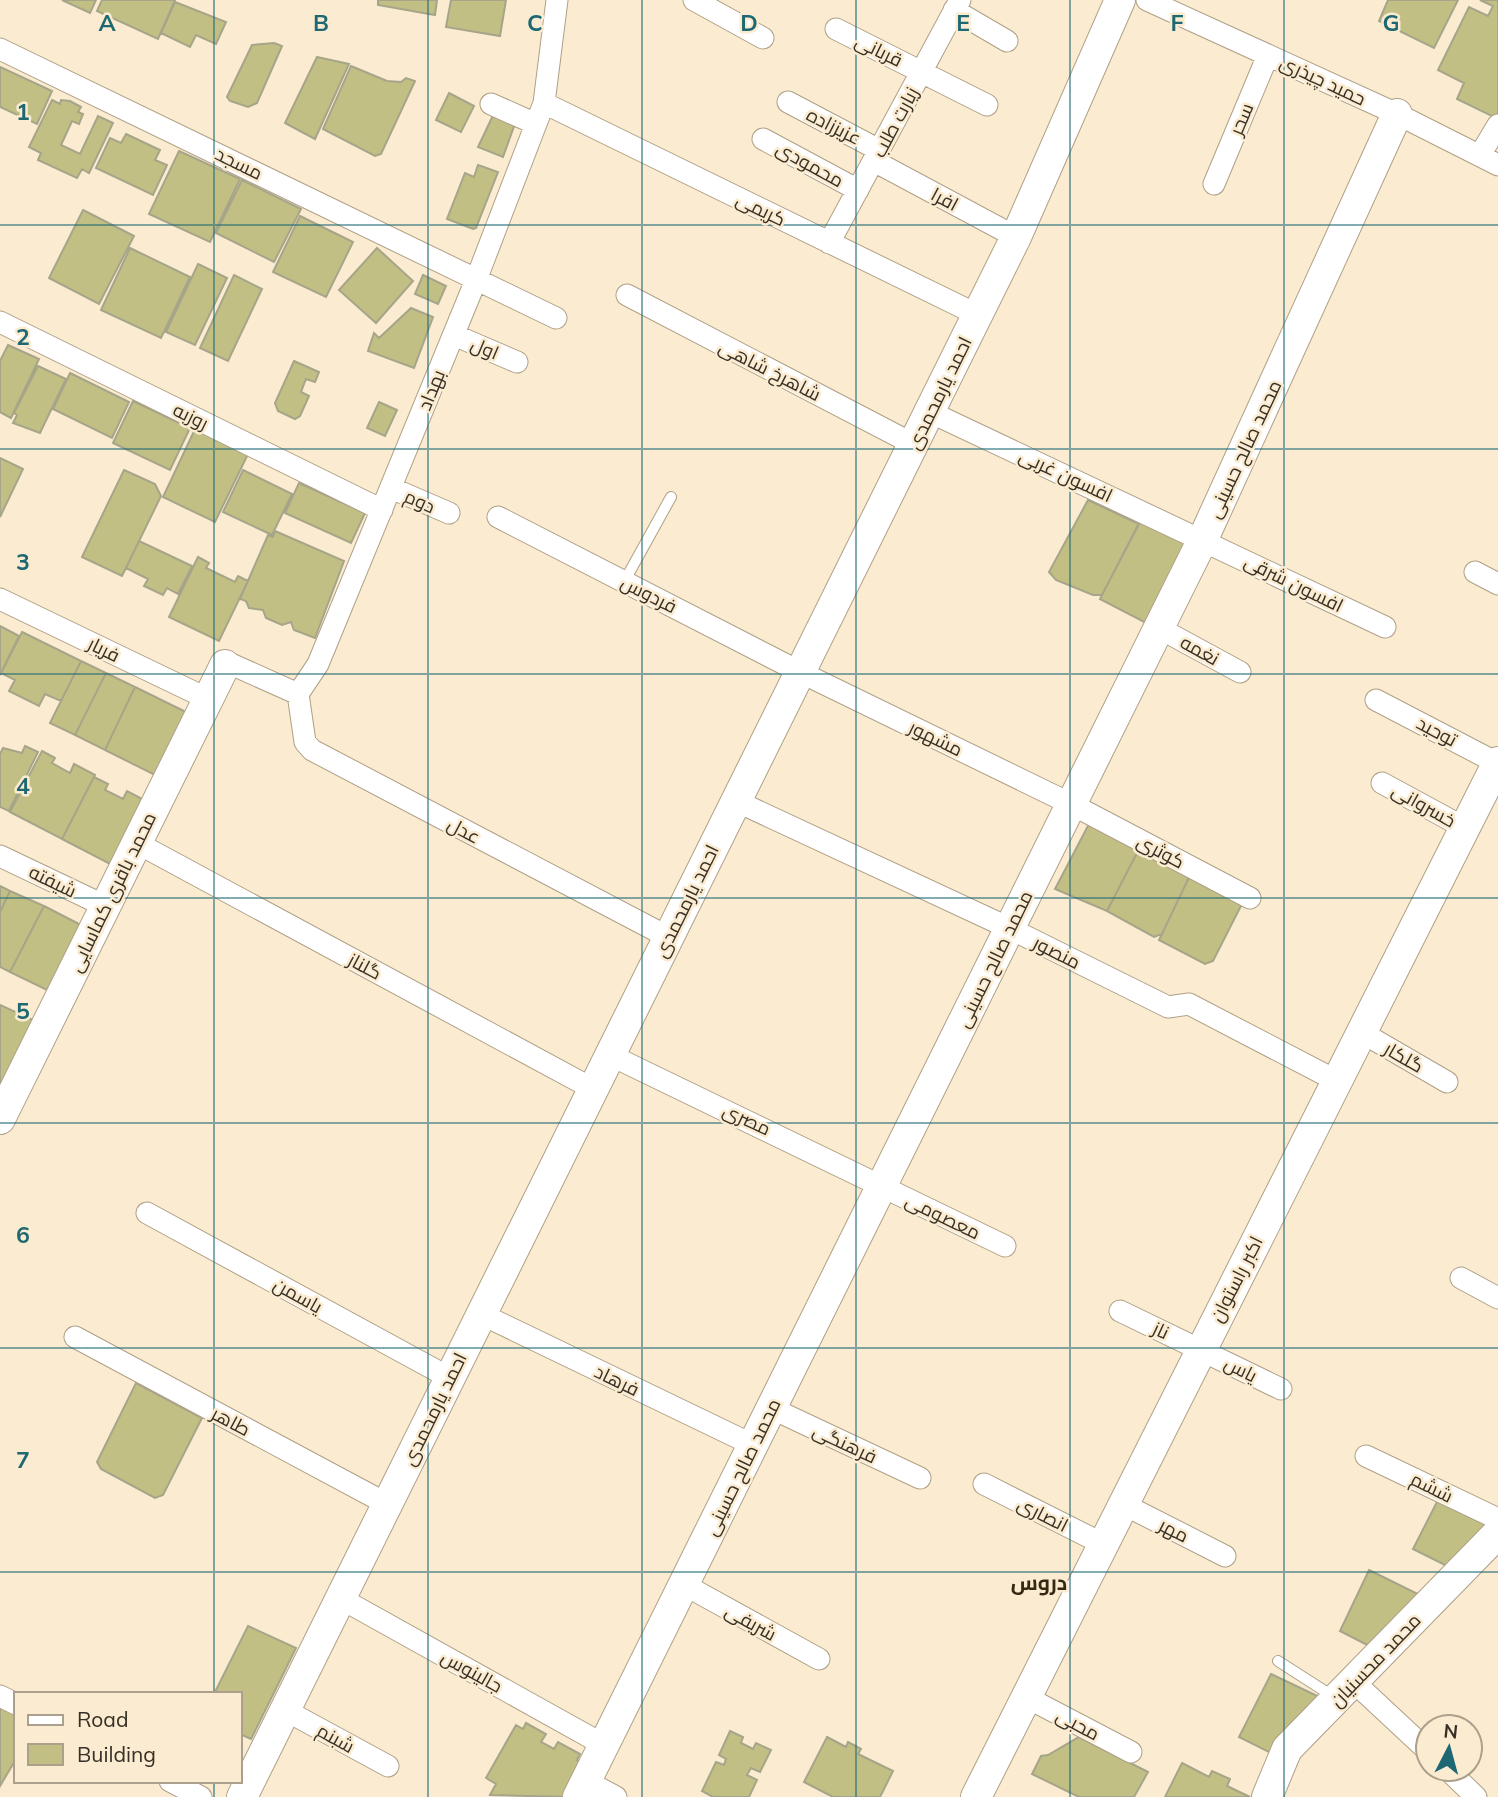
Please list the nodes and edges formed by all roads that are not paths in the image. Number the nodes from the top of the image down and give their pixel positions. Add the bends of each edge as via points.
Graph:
1 (557, 0) edge
2 (694, 0) edge
3 (1120, 0) edge
4 (1147, 0) edge
5 (958, 3) edge
6 (721, 7) edge
7 (836, 29) dead end
8 (763, 38) dead end
9 (1007, 41) dead end
10 (0, 48) edge
11 (1268, 55) junction
12 (922, 71) junction
13 (788, 102) dead end
14 (544, 103) junction
15 (491, 104) dead end
16 (987, 105) dead end
17 (1397, 114) junction
18 (536, 124) junction
19 (1498, 125) edge
20 (763, 139) dead end
21 (877, 155) junction
22 (1489, 160) edge
23 (1214, 184) dead end
24 (858, 190) junction
25 (1016, 237) junction
26 (830, 243) junction
27 (476, 280) junction
28 (627, 295) dead end
29 (978, 314) junction
30 (556, 318) dead end
31 (0, 322) edge
32 (454, 335) junction
33 (517, 362) dead end
34 (930, 412) junction
35 (913, 444) junction
36 (391, 488) junction
37 (671, 497) dead end
38 (382, 510) junction
39 (449, 513) dead end
40 (498, 517) dead end
41 (1203, 539) junction
42 (1475, 572) dead end
43 (624, 582) junction
44 (1498, 584) edge
45 (0, 599) edge
46 (1159, 628) junction
47 (1385, 628) dead end
48 (225, 665) joint
49 (800, 672) junction
50 (1240, 672) dead end
51 (298, 694) junction
52 (208, 699) junction
53 (1376, 700) dead end
54 (1498, 763) edge
55 (1382, 783) dead end
56 (736, 801) junction
57 (1071, 804) junction
58 (1465, 828) junction
59 (137, 842) junction
60 (0, 856) edge
61 (1250, 898) dead end
62 (105, 906) junction
63 (1009, 928) junction
64 (668, 937) junction
65 (1361, 1032) junction
66 (610, 1055) junction
67 (1336, 1081) junction
68 (1447, 1082) dead end
69 (593, 1088) junction
70 (0, 1119) edge
71 (881, 1186) junction
72 (147, 1213) dead end
73 (1005, 1246) dead end
74 (1461, 1278) dead end
75 (1498, 1298) edge
76 (1120, 1311) dead end
77 (481, 1314) junction
78 (75, 1337) dead end
79 (1201, 1348) junction
80 (450, 1378) junction
81 (1281, 1389) dead end
82 (771, 1408) junction
83 (753, 1445) junction
84 (1366, 1455) dead end
85 (920, 1478) dead end
86 (984, 1484) dead end
87 (387, 1504) junction
88 (1122, 1504) junction
89 (1498, 1520) edge
90 (1498, 1533) edge
91 (1103, 1544) junction
92 (1225, 1556) dead end
93 (684, 1584) junction
94 (340, 1598) junction
95 (819, 1659) dead end
96 (1278, 1661) dead end
97 (1345, 1690) junction
98 (1026, 1697) junction
99 (285, 1710) junction
100 (1414, 1741) edge
101 (604, 1745) junction
102 (1131, 1752) dead end
103 (388, 1766) dead end
104 (174, 1783) edge
105 (1462, 1783) edge
106 (582, 1789) edge
107 (201, 1797) edge
108 (242, 1797) edge
109 (616, 1797) edge
110 (976, 1797) edge
111 (1267, 1797) edge
112 (1476, 1797) edge

1 - 14 street, بهداد
2 - 6 street
3 - 25 street, احمد یارمحمدی
4 - 11 street, حمید چیذری
5 - 9 street
5 - 12 street, زیارت طلب
6 - 8 street
7 - 12 street, قربانی
10 - 27 street, مسجد
11 - 17 street, حمید چیذری
11 - 23 street, سحر
12 - 16 street, قربانی
12 - 21 street, زیارت طلب
13 - 21 street, عزیززاده
14 - 18 street, بهداد
14 - 26 street, کریمی
15 - 18 street
17 - 22 street, حمید چیذری
17 - 41 street, محمد صالح حسینی
18 - 27 street, بهداد
19 - 22 street
20 - 24 street, محمودی
21 - 24 street, زیارت طلب
21 - 25 street, افرا
24 - 26 street, زیارت طلب
25 - 29 street, احمد یارمحمدی
26 - 29 street, کریمی
27 - 30 street, مسجد
27 - 32 street, بهداد
28 - 35 street, شاهرخ شاهی
29 - 34 street, احمد یارمحمدی
31 - 38 street, روزبه
32 - 33 street, اول
32 - 36 street, بهداد
34 - 35 street, احمد یارمحمدی
34 - 41 street, افسون غربی
35 - 49 street, احمد یارمحمدی
36 - 38 street, بهداد
36 - 39 street, دوم
37 - 43 lane
38 - 51 street, بهداد via 318,664
40 - 43 street, فردوس
41 - 46 street, محمد صالح حسینی
41 - 47 street, افسون شرقی
42 - 44 street
43 - 49 street, فردوس
45 - 52 street, فریار
46 - 50 street, نغمه
46 - 57 street, محمد صالح حسینی
48 - 51 street
48 - 52 street, محمد باقری کماسایی
49 - 56 street, احمد یارمحمدی
49 - 57 street, مشهور
51 - 64 street, عدل via 304,743 312,750
52 - 59 street, محمد باقری کماسایی
53 - 54 street, توحید
54 - 58 street, اکبر راستوان
55 - 58 street, خسروانی
56 - 63 street, منصور
56 - 64 street, احمد یارمحمدی
57 - 61 street, کوثری
57 - 63 street, محمد صالح حسینی
58 - 65 street, اکبر راستوان
59 - 62 street, محمد باقری کماسایی
59 - 69 street, گلناز
60 - 62 street, شیفته
62 - 70 street, محمد باقری کماسایی
63 - 67 street, منصور via 1168,1007 1189,1004
63 - 71 street, محمد صالح حسینی
64 - 66 street, احمد یارمحمدی
65 - 67 street, اکبر راستوان
65 - 68 street, گلکار
66 - 69 street, احمد یارمحمدی
66 - 71 street, مصری
67 - 79 street, اکبر راستوان
69 - 77 street, احمد یارمحمدی
71 - 73 street, معصومی
71 - 82 street, محمد صالح حسینی
72 - 80 street, یاسمن
74 - 75 street
76 - 79 street, ناز
77 - 80 street, احمد یارمحمدی
77 - 83 street, فرهاد
78 - 87 street, طاهر
79 - 81 street, یاس
79 - 88 street, اکبر راستوان
80 - 87 street, احمد یارمحمدی
82 - 83 street, محمد صالح حسینی
82 - 85 street, فرهنگی
83 - 93 street, محمد صالح حسینی
84 - 89 street, ششم
86 - 91 street, انصاری
87 - 94 street, احمد یارمحمدی
88 - 91 street, اکبر راستوان
88 - 92 street, مهر
90 - 97 street, محمد محسنیان
91 - 98 street, اکبر راستوان
93 - 95 street, شریفی
93 - 101 street, محمد صالح حسینی
94 - 99 street, احمد یارمحمدی
94 - 101 street, جالینوس
96 - 97 lane
97 - 100 street
97 - 111 street, محمد محسنیان via 1287,1749
98 - 102 street, محبی
98 - 110 street, اکبر راستوان
99 - 103 street, شبنم
99 - 108 street, احمد یارمحمدی
101 - 106 street, محمد صالح حسینی
104 - 107 street
105 - 112 street
106 - 109 street

